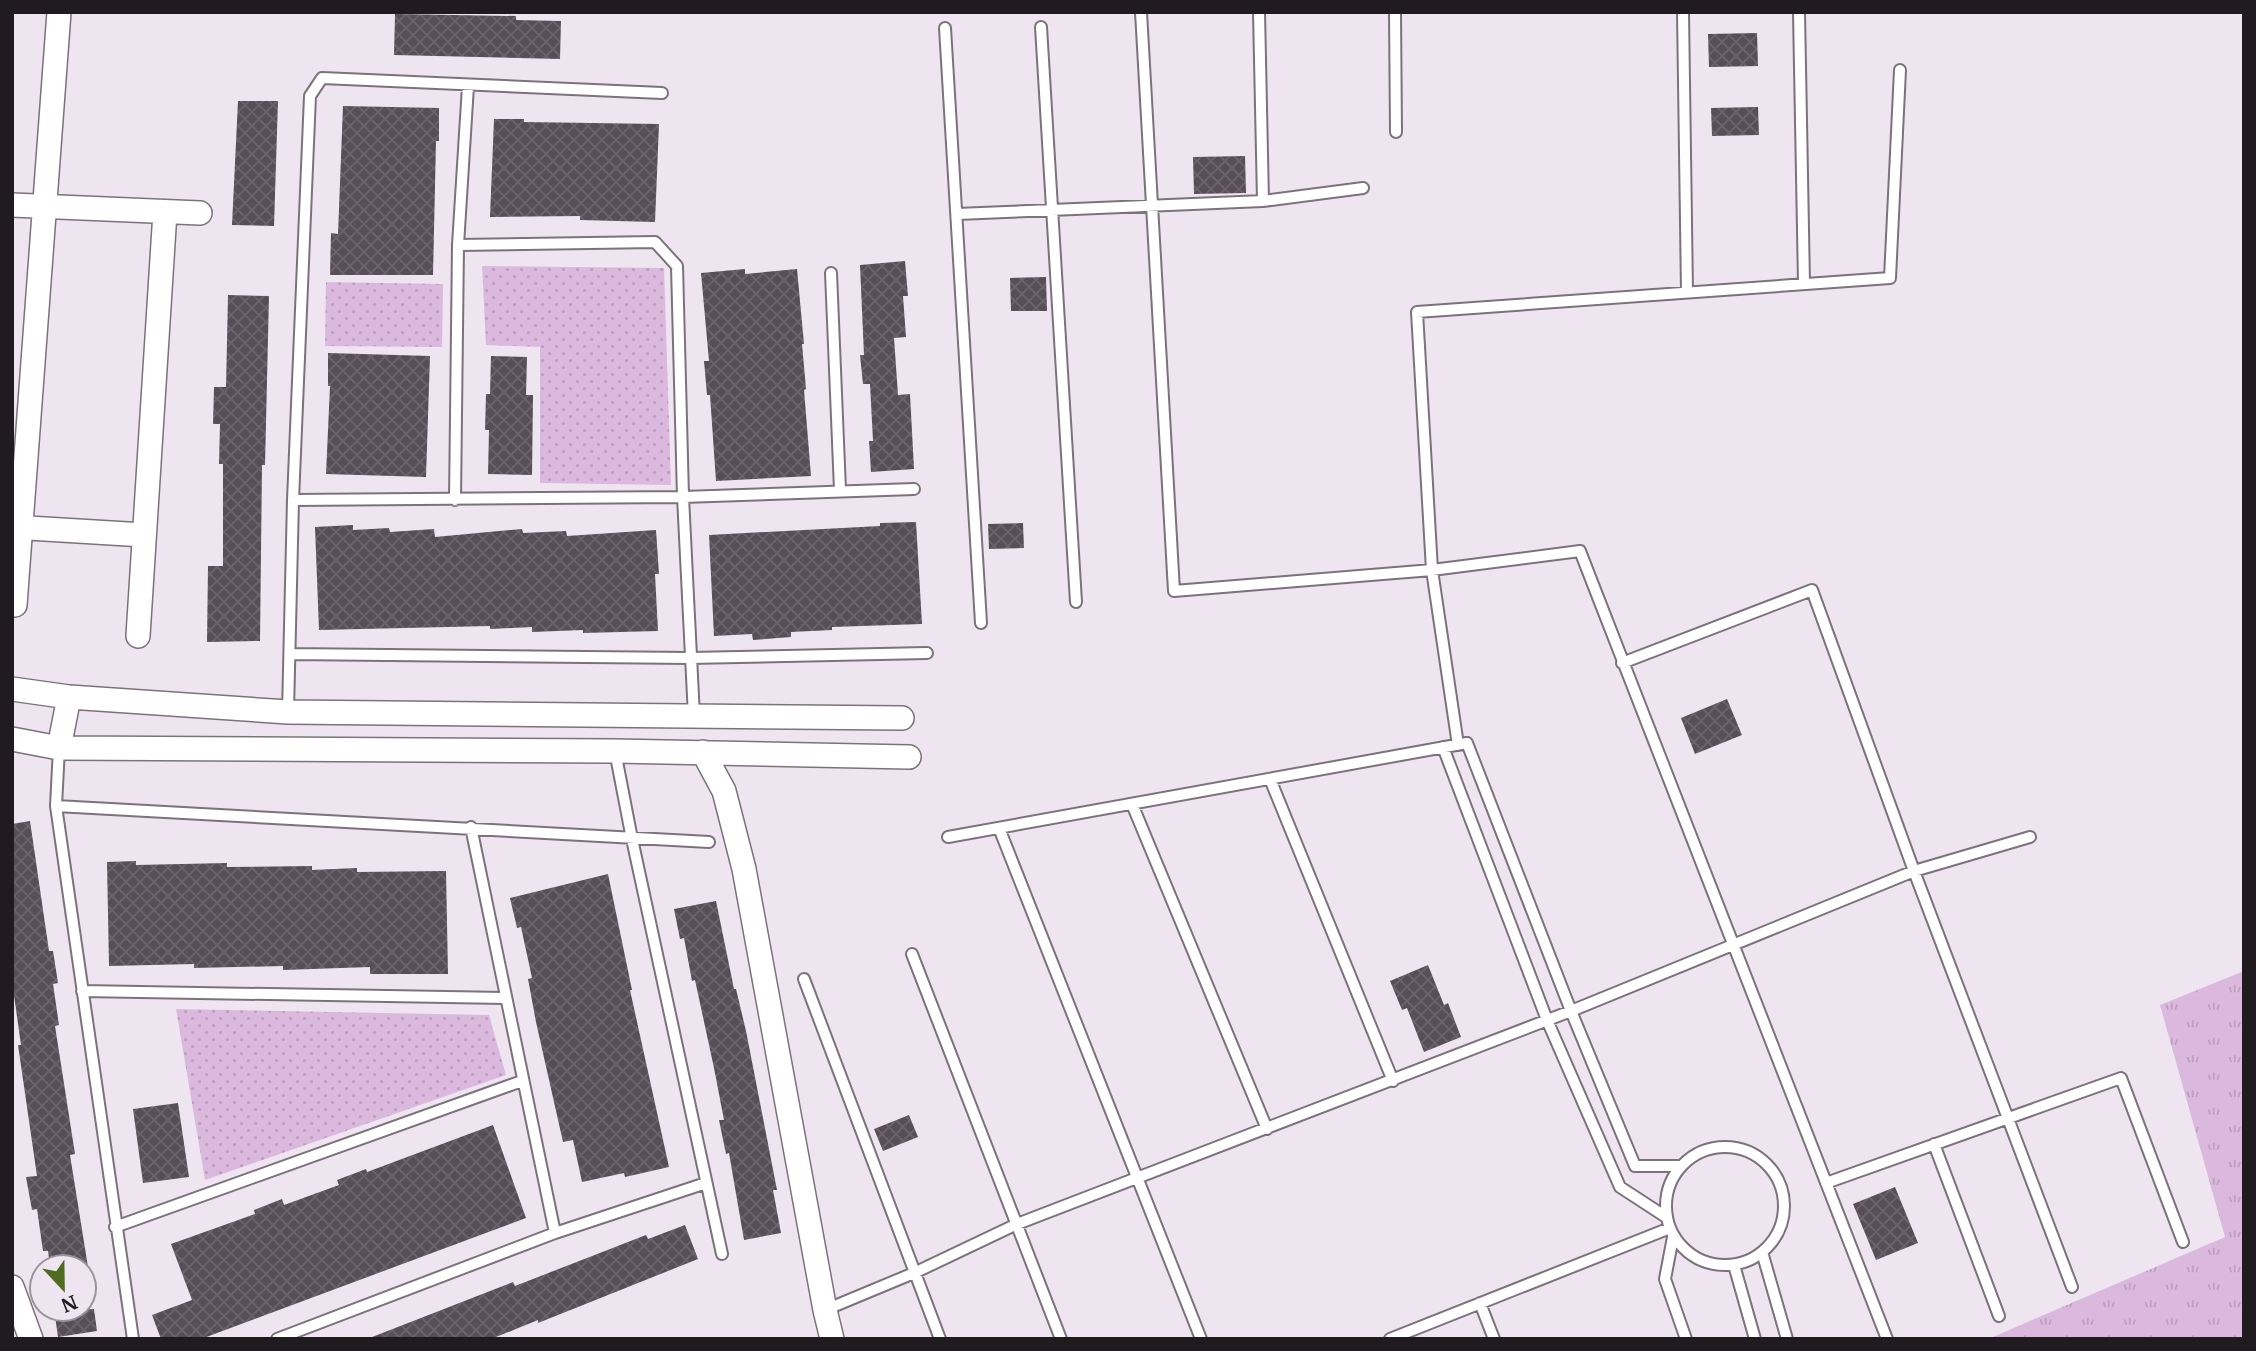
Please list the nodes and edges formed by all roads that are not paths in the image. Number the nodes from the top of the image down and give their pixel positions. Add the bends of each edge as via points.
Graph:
1 (59, 12) edge
2 (1141, 12) edge
3 (1259, 12) edge
4 (1395, 12) edge
5 (1683, 12) edge
6 (1799, 12) edge
7 (1041, 27) dead end
8 (945, 28) dead end
9 (1900, 70) dead end
10 (468, 86) junction
11 (662, 93) dead end
12 (1396, 132) dead end
13 (1363, 188) dead end
14 (1263, 201) junction
15 (12, 205) edge
16 (44, 206) junction
17 (1152, 206) junction
18 (1052, 210) junction
19 (165, 212) junction
20 (200, 213) dead end
21 (957, 214) junction
22 (458, 245) junction
23 (831, 273) dead end
24 (1804, 284) junction
25 (1687, 292) junction
26 (914, 489) dead end
27 (840, 490) junction
28 (683, 497) junction
29 (293, 500) junction
30 (454, 500) junction
31 (16, 528) edge
32 (144, 535) junction
33 (1432, 570) junction
34 (1076, 602) dead end
35 (15, 605) dead end
36 (981, 623) dead end
37 (138, 636) dead end
38 (927, 653) dead end
39 (290, 654) junction
40 (690, 658) junction
41 (1622, 663) junction
42 (12, 689) edge
43 (69, 697) junction
44 (288, 712) junction
45 (694, 716) junction
46 (902, 718) dead end
47 (12, 739) edge
48 (1458, 745) junction
49 (1443, 747) junction
50 (58, 748) junction
51 (615, 751) junction
52 (703, 752) junction
53 (909, 757) dead end
54 (1270, 779) junction
55 (1132, 804) junction
56 (56, 806) junction
57 (471, 827) junction
58 (999, 828) junction
59 (948, 837) dead end
60 (2030, 837) dead end
61 (632, 839) junction
62 (709, 842) dead end
63 (1914, 871) junction
64 (1732, 945) junction
65 (912, 954) dead end
66 (804, 979) dead end
67 (82, 991) junction
68 (505, 998) junction
69 (1571, 1010) junction
70 (1547, 1020) junction
71 (1393, 1080) junction
72 (522, 1081) junction
73 (2009, 1117) junction
74 (1267, 1129) junction
75 (1934, 1144) junction
76 (1681, 1166) junction
77 (1137, 1178) junction
78 (706, 1183) junction
79 (1826, 1183) junction
80 (1017, 1224) junction
81 (115, 1227) junction
82 (1670, 1227) junction
83 (555, 1233) junction
84 (2183, 1242) dead end
85 (1762, 1252) junction
86 (722, 1254) dead end
87 (1734, 1265) junction
88 (914, 1273) junction
89 (12, 1287) edge
90 (2073, 1287) dead end
91 (1480, 1303) junction
92 (825, 1310) junction
93 (1999, 1316) dead end
94 (31, 1339) edge
95 (133, 1339) edge
96 (277, 1339) edge
97 (832, 1339) edge
98 (940, 1339) edge
99 (1061, 1339) edge
100 (1201, 1339) edge
101 (1390, 1339) edge
102 (1494, 1339) edge
103 (1686, 1339) edge
104 (1755, 1339) edge
105 (1787, 1339) edge
106 (1887, 1339) edge

1 - 16 street
2 - 17 lane
3 - 14 lane
4 - 12 lane
5 - 25 lane
6 - 24 lane
7 - 18 lane
8 - 21 lane
9 - 24 lane via 1890,278
10 - 11 lane
10 - 22 lane
10 - 29 lane via 323,78 310,96
13 - 14 lane
14 - 17 lane
15 - 16 street
16 - 19 street
16 - 31 street
17 - 18 lane
17 - 33 lane via 1174,591
18 - 21 lane
18 - 34 lane
19 - 20 street
19 - 32 street
21 - 36 lane
22 - 28 lane via 655,242 677,266
22 - 30 lane
23 - 27 lane
24 - 25 lane
25 - 33 lane via 1417,312
26 - 27 lane
27 - 28 lane
28 - 30 lane
28 - 40 lane
29 - 30 lane
29 - 39 lane
31 - 32 street
31 - 35 street
32 - 37 street
33 - 41 lane via 1580,551
33 - 48 lane
38 - 40 lane
39 - 40 lane
39 - 44 lane
40 - 45 lane
41 - 63 lane via 1812,590
41 - 64 lane
42 - 43 street
43 - 44 street
43 - 50 street
44 - 45 street
45 - 46 street
47 - 50 street
48 - 49 lane
48 - 69 lane via 1467,743
49 - 54 lane
49 - 70 lane
50 - 51 street
50 - 56 lane
51 - 52 street
51 - 61 lane
52 - 53 street
52 - 92 street via 724,791 744,869
54 - 55 lane
54 - 71 lane
55 - 58 lane
55 - 74 lane
56 - 57 lane
56 - 67 lane
57 - 61 lane
57 - 68 lane
58 - 59 lane
58 - 77 lane
60 - 63 lane
61 - 62 lane
61 - 78 lane
63 - 64 lane
63 - 73 lane
64 - 69 lane
64 - 79 lane
65 - 80 lane
66 - 88 lane
67 - 68 lane
67 - 81 lane
68 - 72 lane
69 - 70 lane
69 - 76 lane via 1635,1166
70 - 71 lane
70 - 82 lane via 1620,1187
71 - 74 lane
72 - 81 lane
72 - 83 lane
73 - 75 lane
73 - 84 lane via 2121,1078
73 - 90 lane
74 - 77 lane
75 - 79 lane
75 - 93 lane
76 - 82 lane via 1666,1197
76 - 85 lane via 1717,1147 1741,1148 1760,1157 1783,1191 1785,1211 1781,1227
77 - 80 lane
77 - 100 lane
78 - 83 lane
78 - 86 lane
79 - 106 lane
80 - 88 lane
80 - 99 lane
81 - 95 lane
82 - 87 lane via 1687,1252 1714,1265
82 - 91 lane
82 - 103 lane via 1665,1279
83 - 96 lane
85 - 87 lane
85 - 105 lane
87 - 104 lane
88 - 92 lane
88 - 98 lane
89 - 94 street
91 - 101 lane
91 - 102 lane
92 - 97 street

